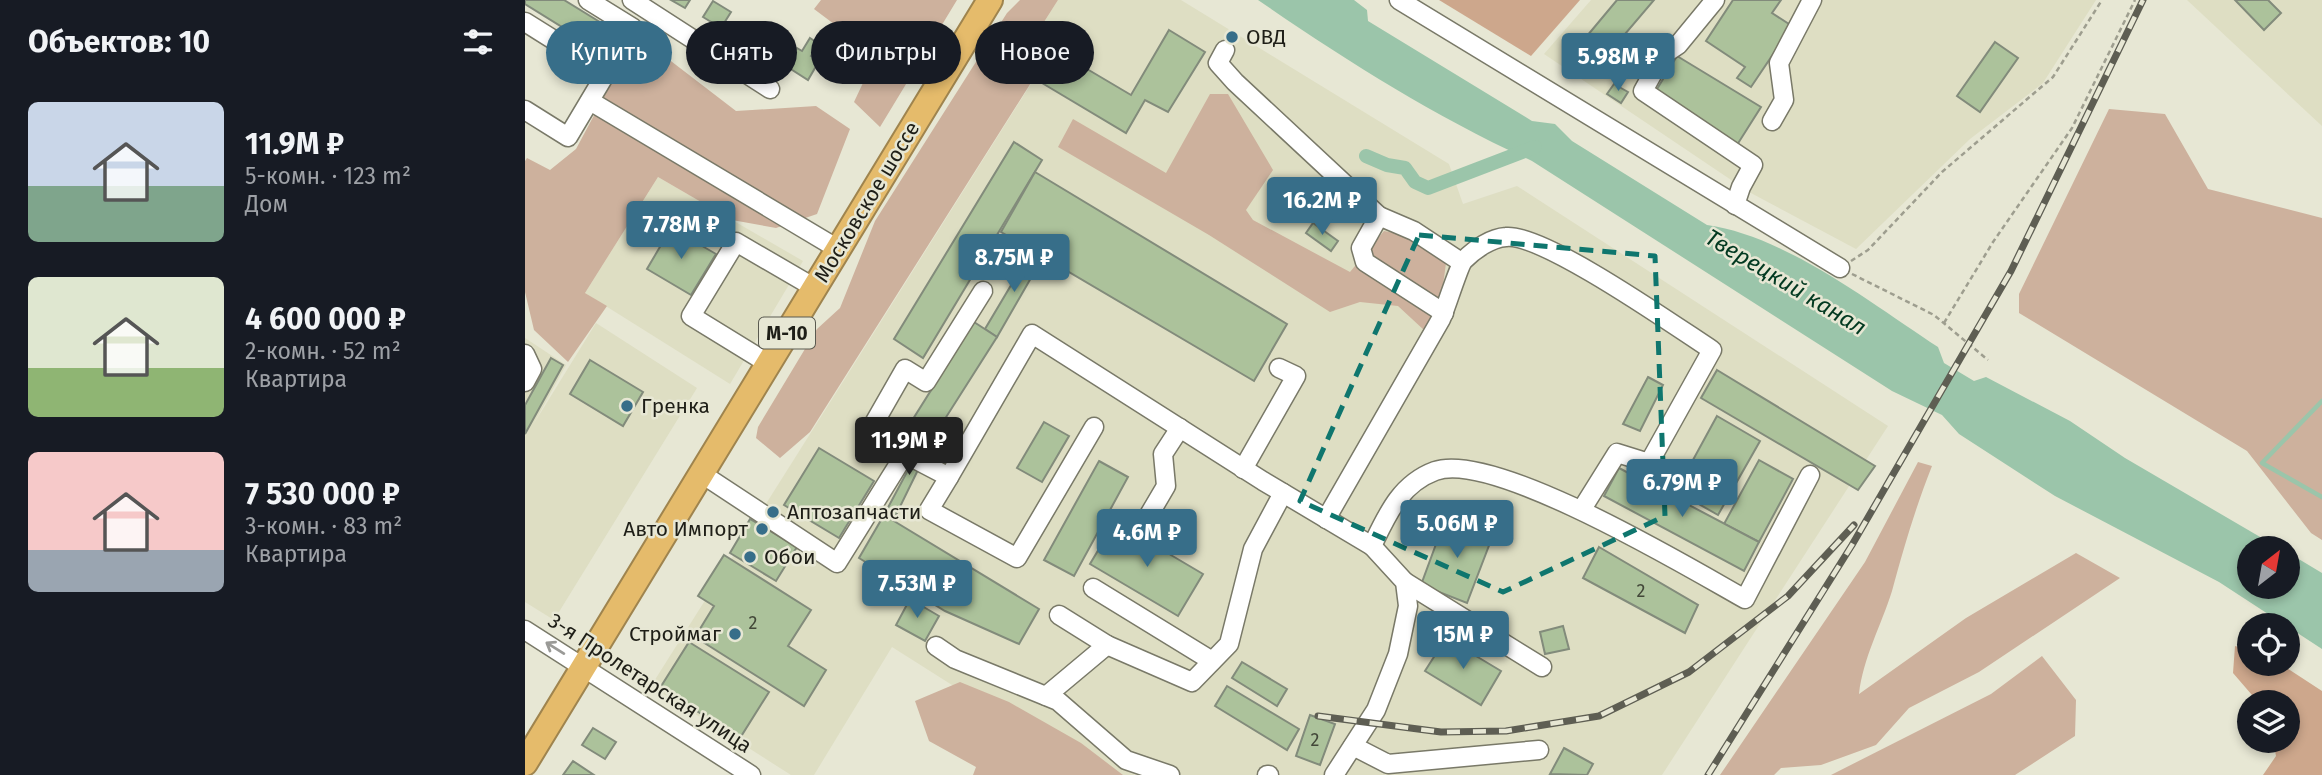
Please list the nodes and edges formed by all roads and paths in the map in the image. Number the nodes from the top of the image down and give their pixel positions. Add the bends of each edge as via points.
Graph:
1 (588, 0) edge
2 (632, 0) edge
3 (990, 0) edge
4 (1399, 0) edge
5 (1715, 0) edge
6 (1812, 0) edge
7 (2102, 0) edge
8 (2135, 0) edge
9 (525, 22) edge
10 (546, 35) edge
11 (1225, 50) dead end
12 (770, 89) dead end
13 (590, 100) junction
14 (525, 110) edge
15 (1772, 121) dead end
16 (1735, 205) junction
17 (1379, 216) junction
18 (838, 249) junction
19 (1461, 262) junction
20 (1840, 268) junction
21 (815, 288) junction
22 (983, 291) dead end
23 (1444, 313) junction
24 (1944, 323) junction
25 (525, 354) edge
26 (1988, 360) dead end
27 (769, 364) junction
28 (1279, 368) dead end
29 (525, 382) edge
30 (1094, 427) dead end
31 (1179, 428) junction
32 (905, 454) junction
33 (1243, 468) junction
34 (702, 474) junction
35 (1810, 475) dead end
36 (949, 477) junction
37 (1283, 493) junction
38 (1582, 509) junction
39 (1326, 519) junction
40 (1146, 520) dead end
41 (1372, 546) junction
42 (1405, 582) junction
43 (1093, 588) dead end
44 (1059, 615) dead end
45 (525, 630) edge
46 (1107, 645) junction
47 (936, 646) dead end
48 (1212, 661) junction
49 (585, 667) junction
50 (1542, 667) dead end
51 (1046, 696) junction
52 (1353, 746) junction
53 (1539, 750) dead end
54 (525, 763) edge
55 (751, 775) edge
56 (1170, 775) edge
57 (1334, 775) edge

1 - 13 street via 633,28
2 - 12 street
3 - 18 highway, Московское шоссе / М-10
4 - 16 street
5 - 16 street via 1678,46 1663,55 1643,91 1753,165
6 - 15 street via 1779,63 1784,100
7 - 20 path via 2053,77 1942,172 1868,250
8 - 24 path via 2072,128
9 - 10 street
11 - 17 street via 1218,63 1235,82
13 - 14 street via 568,137
13 - 18 street
16 - 20 street
17 - 19 street via 1414,231
17 - 23 street via 1361,248 1365,262
18 - 21 highway, Московское шоссе / М-10
19 - 23 street
19 - 38 street via 1481,246 1505,237 1529,239 1712,350 1650,463 1617,453
20 - 24 path
21 - 27 highway, Московское шоссе / М-10
21 - 27 street via 736,242 691,316
22 - 32 street via 926,382 905,369 869,432
23 - 39 street
24 - 26 path
25 - 29 street via 531,369
27 - 34 highway, Московское шоссе / М-10
28 - 33 street via 1296,376
30 - 36 street via 1017,558 929,510
31 - 33 street
31 - 36 street via 1032,334
31 - 40 street via 1163,454 1166,485
32 - 34 street via 837,563
32 - 36 street
33 - 37 street
34 - 49 highway, Московское шоссе / М-10
35 - 38 street via 1745,599
37 - 39 street
37 - 48 street via 1252,549 1229,644
38 - 41 street via 1468,468 1437,471 1413,483 1395,500
39 - 41 street
41 - 42 street
42 - 50 street
42 - 52 street via 1408,606 1398,654 1376,710
43 - 48 street
44 - 46 street
49 -> 45 street, 3-я Пролетарская улица
46 - 48 street via 1192,682
46 - 51 street
47 - 51 street via 955,659
49 - 54 highway, Московское шоссе / М-10
49 - 55 street, 3-я Пролетарская улица
51 - 56 street via 1126,760
52 - 53 street via 1388,764
52 - 57 street

